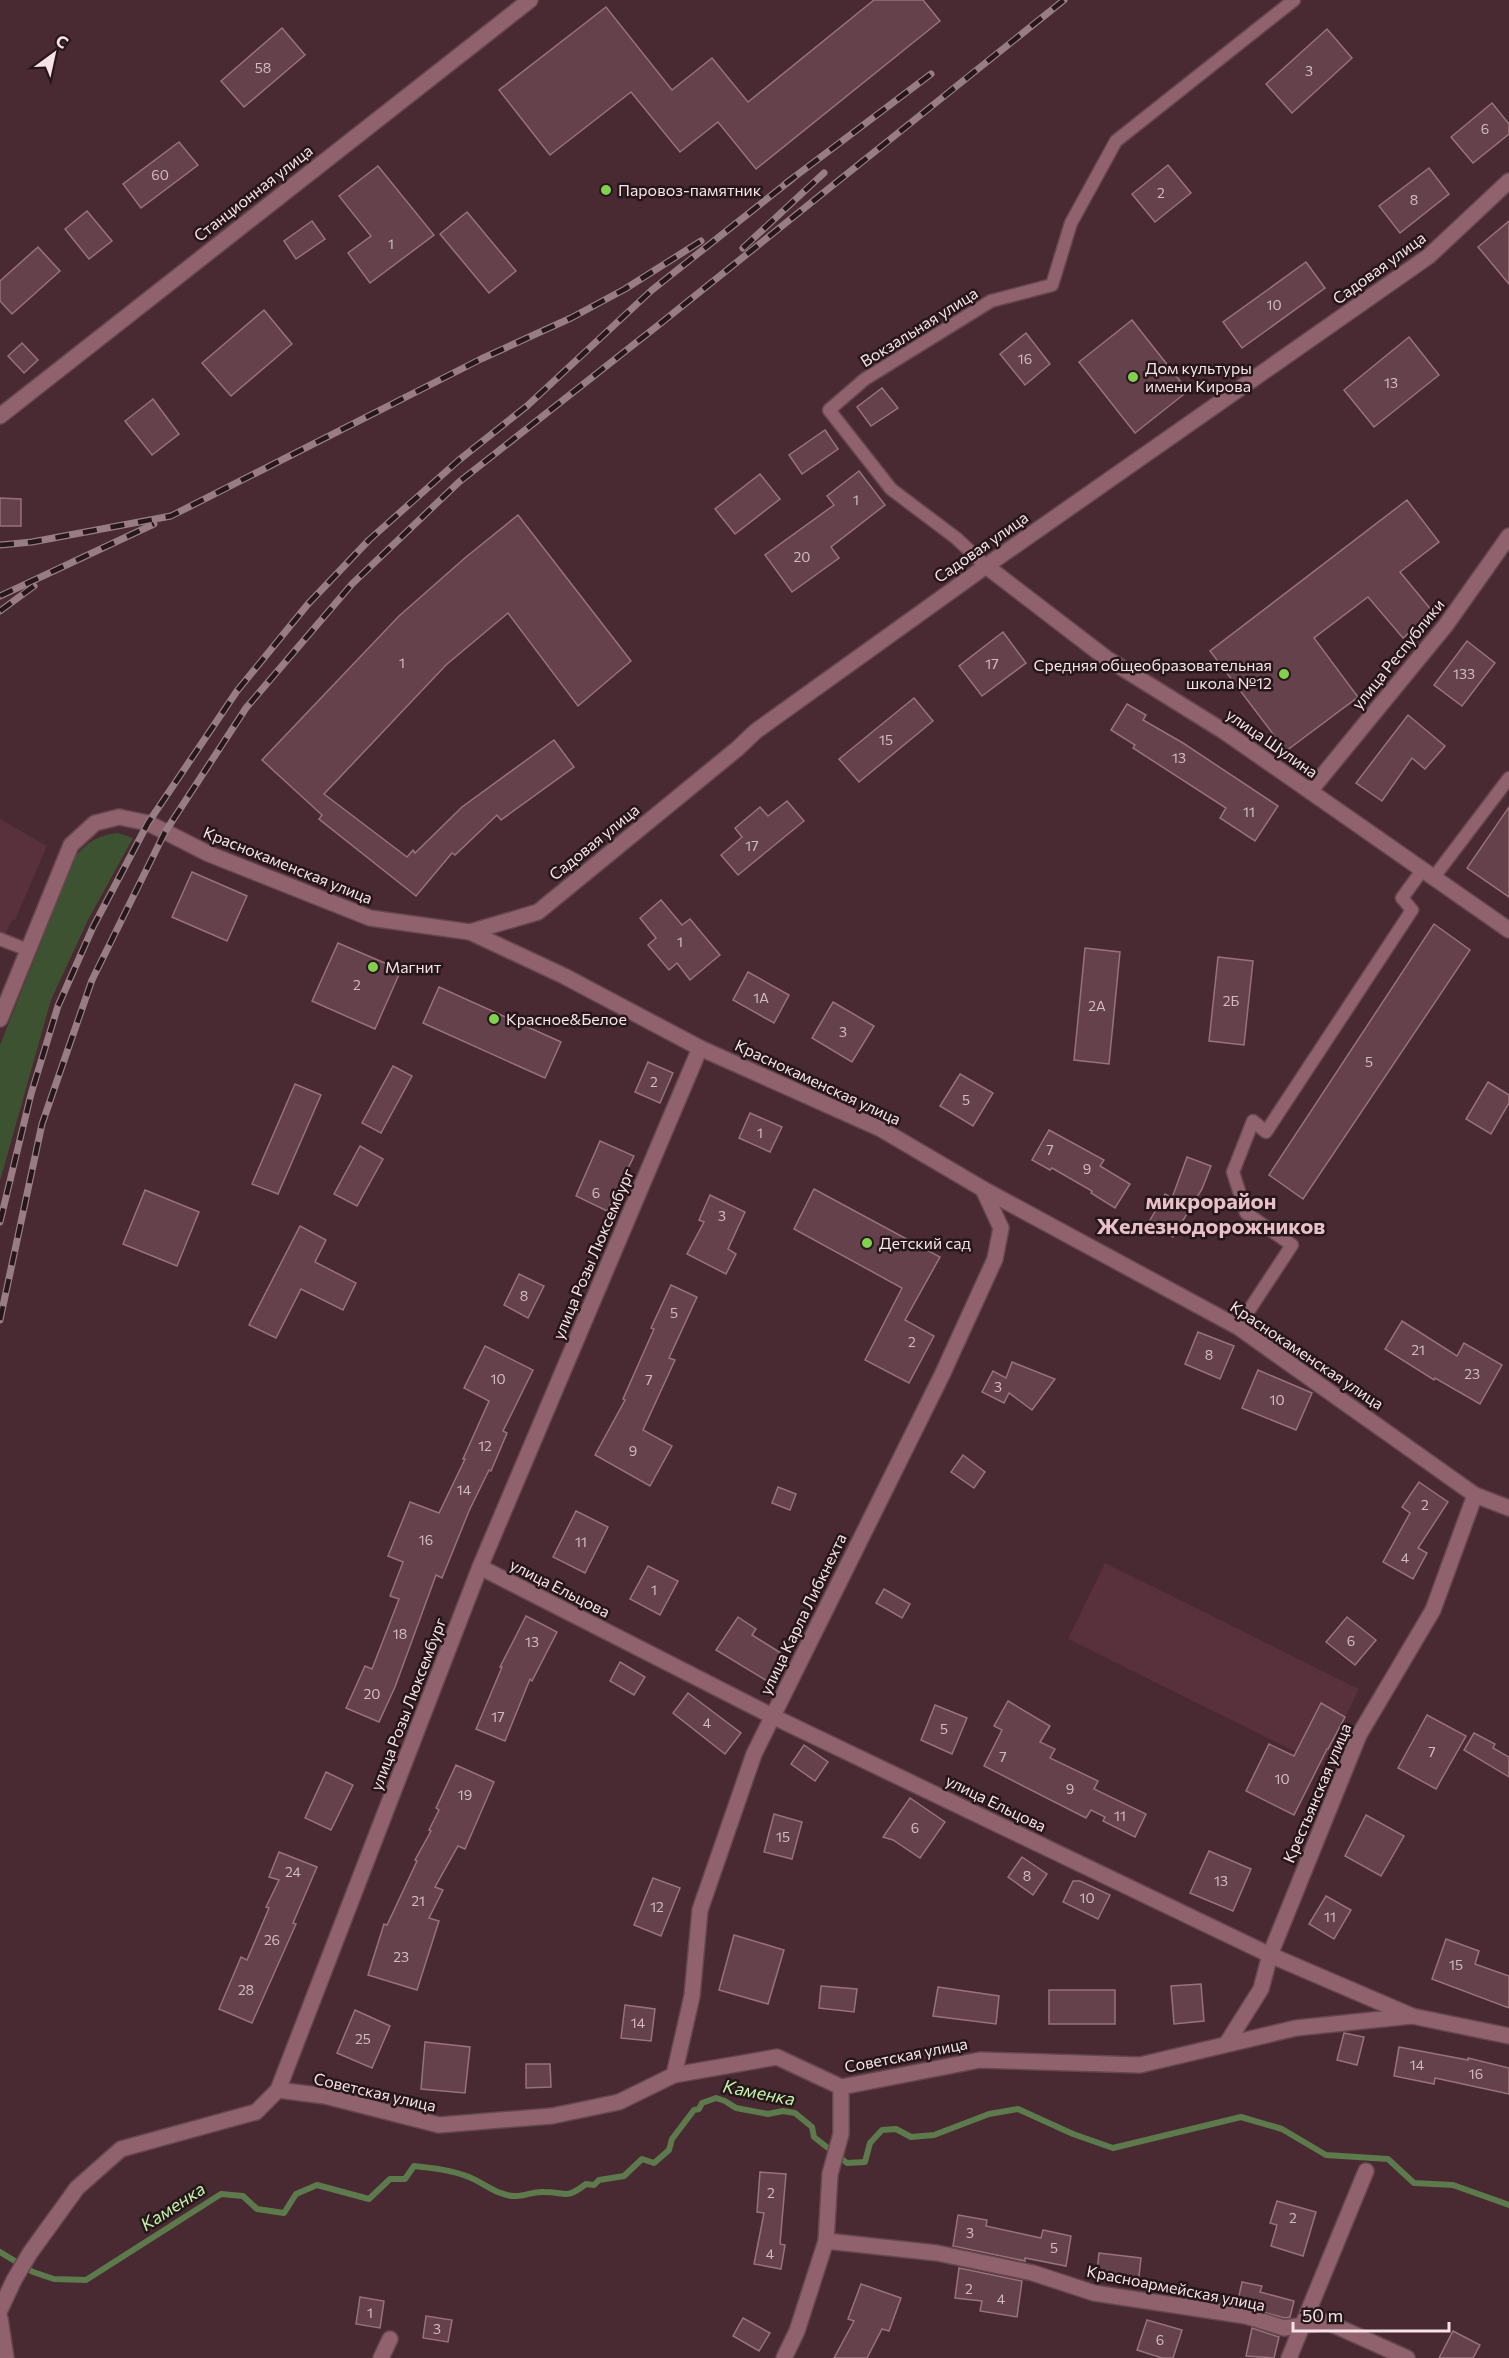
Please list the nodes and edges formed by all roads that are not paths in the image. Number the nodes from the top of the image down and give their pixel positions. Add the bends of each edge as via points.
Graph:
1 (530, 0) edge
2 (1294, 0) edge
3 (1509, 181) edge
4 (0, 416) edge
5 (1509, 536) edge
6 (986, 566) junction
7 (1509, 778) edge
8 (1310, 791) junction
9 (1428, 873) junction
10 (1509, 928) edge
11 (470, 932) junction
12 (0, 939) edge
13 (28, 950) junction
14 (0, 1019) edge
15 (700, 1048) junction
16 (983, 1189) junction
17 (1238, 1327) junction
18 (1475, 1495) junction
19 (1509, 1508) edge
20 (480, 1567) junction
21 (772, 1716) junction
22 (1270, 1954) junction
23 (1412, 2016) junction
24 (1509, 2036) edge
25 (1227, 2043) junction
26 (674, 2074) junction
27 (841, 2087) junction
28 (278, 2090) junction
29 (1366, 2171) dead end
30 (826, 2241) junction
31 (0, 2310) edge
32 (0, 2318) edge
33 (1302, 2325) junction
34 (390, 2339) dead end
35 (6, 2358) edge
36 (381, 2358) edge
37 (784, 2358) edge
38 (1289, 2358) edge
39 (1407, 2358) edge

1 - 4 street, Станционная улица
2 - 6 lane, Вокзальная улица via 1116,141 1071,224 1052,285 991,301 865,379 829,410 891,489
3 - 6 street, Садовая улица via 1429,256
5 - 8 street, улица Республики via 1446,625
6 - 8 street, улица Шулина via 1106,658 1225,732
6 - 11 street, Садовая улица via 756,731 538,912
7 - 9 lane
8 - 9 street, улица Шулина
9 - 10 street, улица Шулина
9 - 17 lane via 1402,898 1412,910 1266,1132 1253,1121 1233,1172 1246,1213 1292,1245
11 - 13 street, Краснокаменская улица via 370,918 209,854 148,823 119,817 94,823 71,845
11 - 15 street, Краснокаменская улица via 564,976
12 - 13 lane
13 - 14 street
15 - 16 street, Краснокаменская улица via 881,1129
15 - 20 street, улица Розы Люксембург
16 - 17 street, Краснокаменская улица
16 - 21 street, улица Карла Либкнехта via 1001,1228 995,1259 942,1375
17 - 18 street, Краснокаменская улица
18 - 19 street, Краснокаменская улица
18 - 22 street, Крестьянская улица via 1433,1610 1359,1735
20 - 21 street, улица Ельцова
20 - 28 street, улица Розы Люксембург
21 - 22 street, улица Ельцова
21 - 26 street, улица Карла Либкнехта via 754,1754 700,1910 692,1996
22 - 23 street, улица Ельцова
22 - 25 street, Крестьянская улица via 1261,1989
23 - 24 street, улица Ельцова
23 - 25 street, Советская улица via 1296,2028
25 - 27 street, Советская улица via 1140,2065 980,2060
26 - 27 street, Советская улица via 777,2057
26 - 28 street, Советская улица via 619,2102 552,2116 439,2125 326,2096
27 - 30 street via 841,2134 830,2174
28 - 31 street, улица Розы Люксембург via 256,2112 121,2149 77,2188 30,2253
29 - 33 street
30 - 33 street, Красноармейская улица via 937,2253 1033,2273 1094,2293 1246,2316 1284,2328
30 - 37 street via 797,2331
32 - 35 street
33 - 38 street
33 - 39 street, Красноармейская улица via 1327,2322
34 - 36 street

